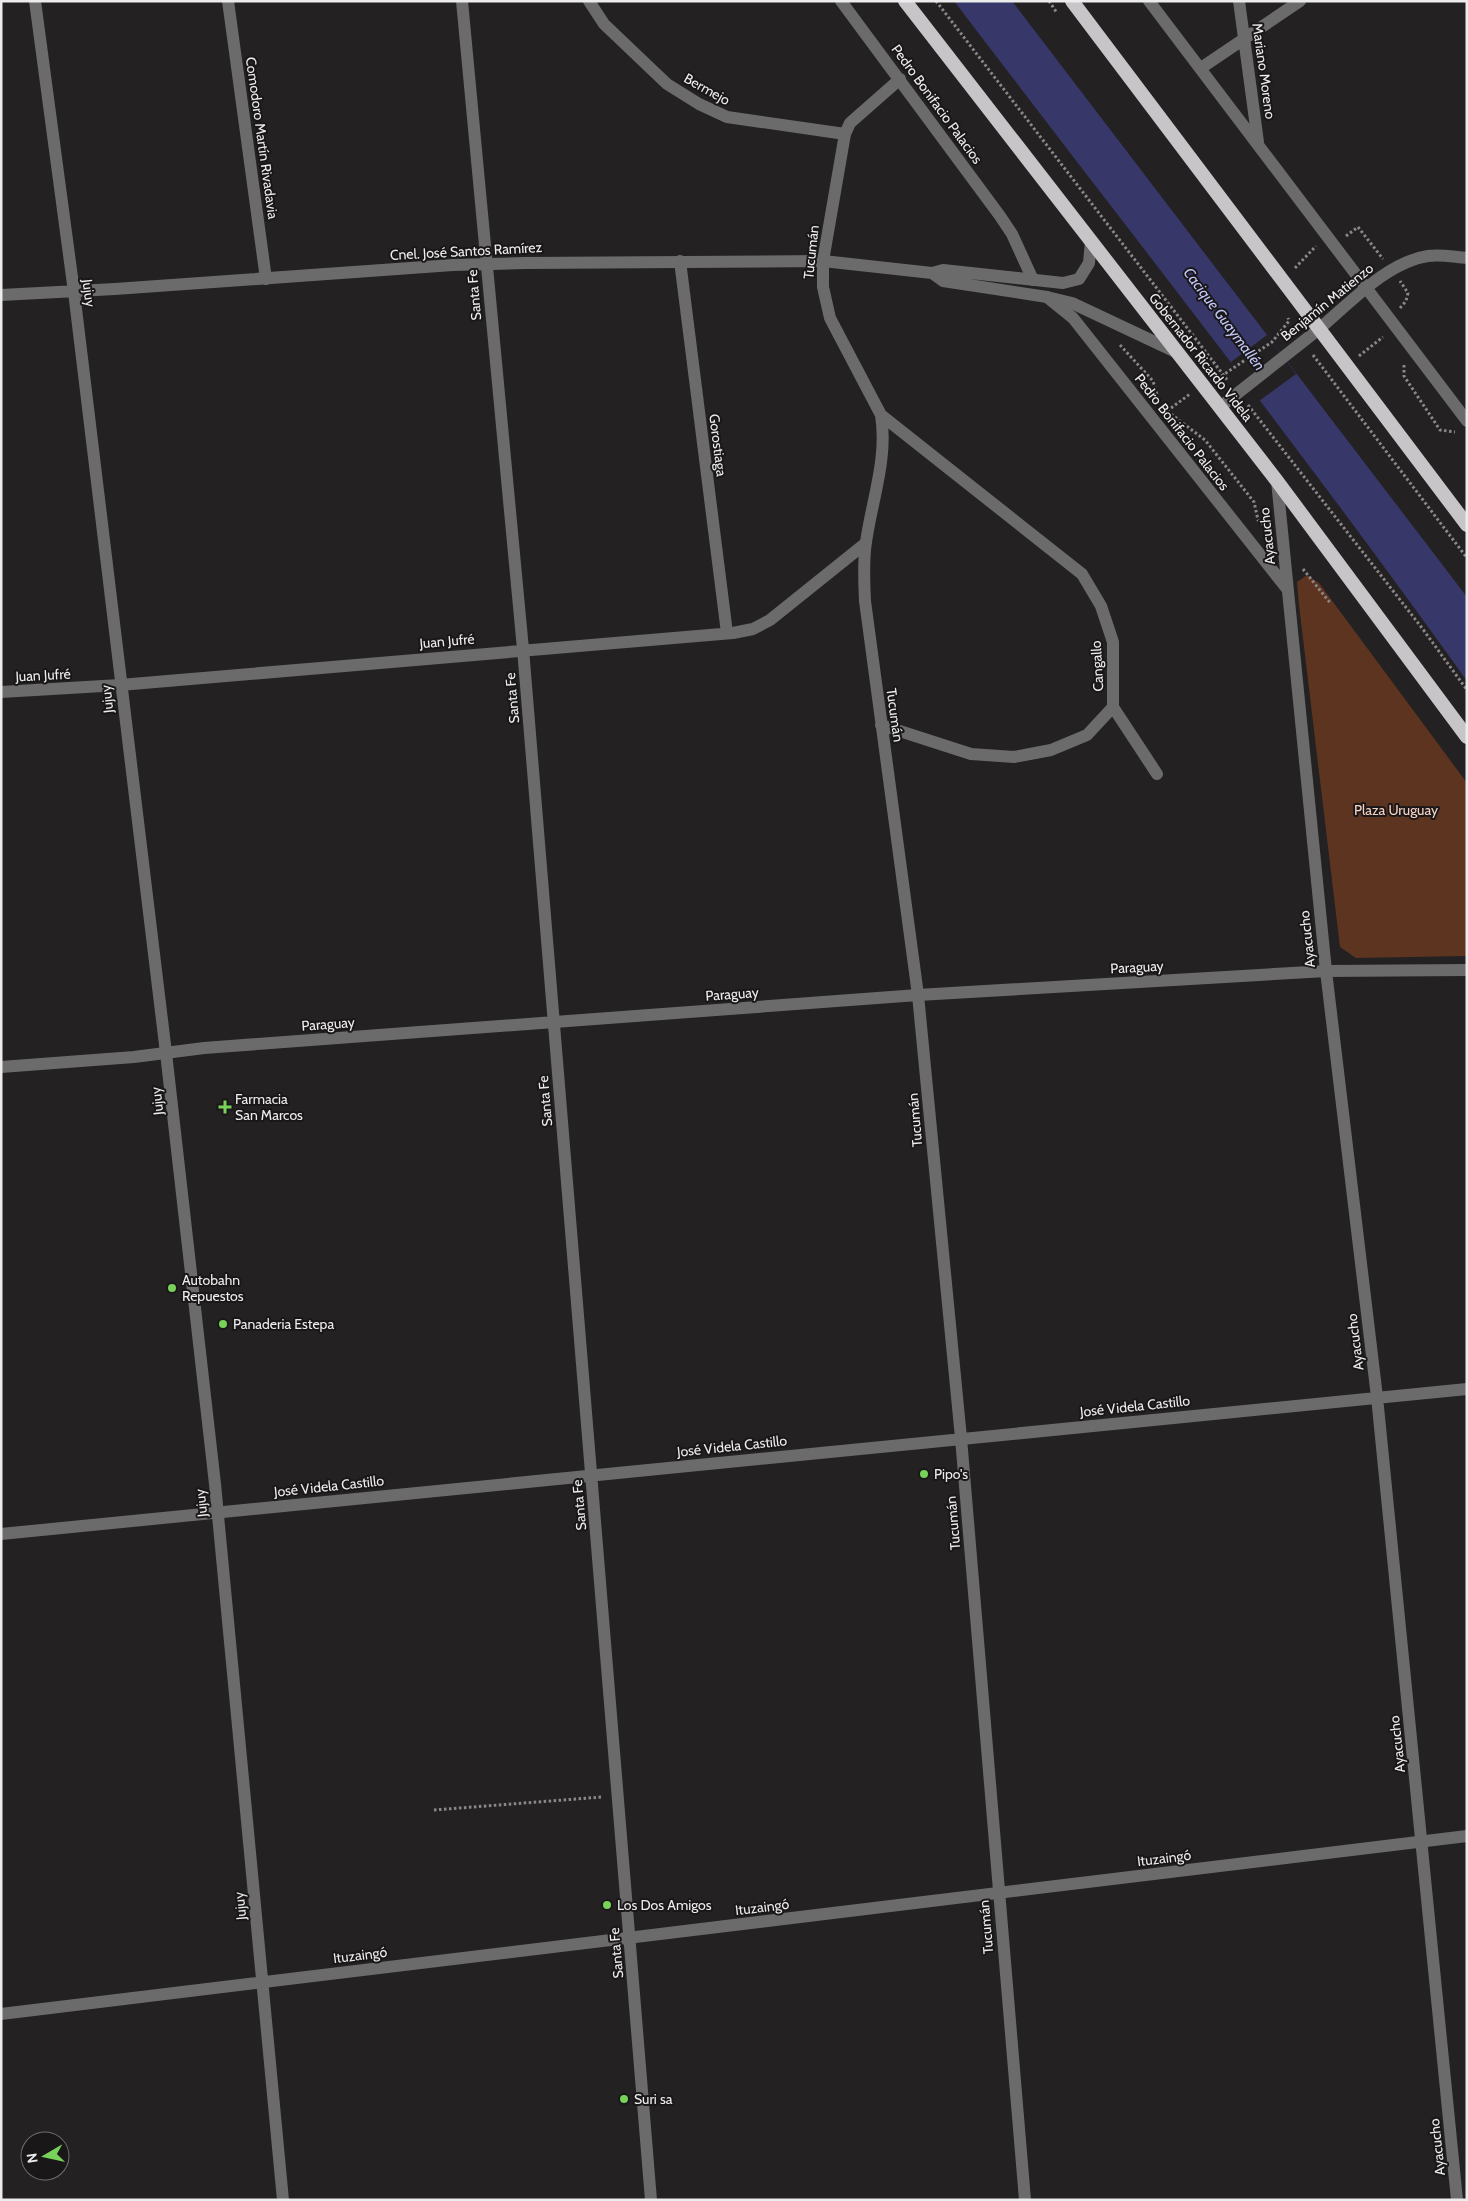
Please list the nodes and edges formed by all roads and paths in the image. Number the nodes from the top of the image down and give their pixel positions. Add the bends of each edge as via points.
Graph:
1 (35, 1) edge
2 (228, 1) edge
3 (462, 1) edge
4 (589, 1) edge
5 (841, 1) edge
6 (905, 1) edge
7 (936, 1) edge
8 (1072, 1) edge
9 (1150, 1) edge
10 (1239, 1) edge
11 (1300, 1) edge
12 (1244, 40) junction
13 (1201, 68) junction
14 (900, 79) junction
15 (845, 134) junction
16 (1259, 146) junction
17 (1316, 239) dead end
18 (1091, 241) junction
19 (1467, 258) edge
20 (823, 261) junction
21 (680, 262) junction
22 (486, 264) junction
23 (932, 273) junction
24 (266, 279) junction
25 (1033, 280) junction
26 (1282, 280) junction
27 (1366, 288) junction
28 (74, 292) junction
29 (1, 295) edge
30 (1047, 297) junction
31 (1287, 316) dead end
32 (1319, 329) junction
33 (1384, 336) dead end
34 (1389, 343) dead end
35 (1176, 352) junction
36 (1306, 360) dead end
37 (1404, 363) dead end
38 (1234, 368) dead end
39 (1243, 389) junction
40 (1220, 407) junction
41 (881, 415) junction
42 (1467, 421) edge
43 (1458, 432) dead end
44 (1277, 481) junction
45 (1467, 525) edge
46 (866, 543) junction
47 (1467, 558) edge
48 (1288, 590) junction
49 (727, 633) junction
50 (523, 649) junction
51 (120, 685) junction
52 (1467, 690) edge
53 (1, 692) edge
54 (1113, 707) junction
55 (882, 725) junction
56 (1467, 737) edge
57 (1157, 774) dead end
58 (1467, 970) edge
59 (1326, 971) junction
60 (918, 995) junction
61 (554, 1021) junction
62 (166, 1053) junction
63 (1, 1067) edge
64 (1467, 1389) edge
65 (1377, 1397) junction
66 (961, 1438) junction
67 (591, 1475) junction
68 (218, 1513) junction
69 (1, 1534) edge
70 (618, 1796) junction
71 (434, 1810) dead end
72 (1467, 1836) edge
73 (1421, 1842) junction
74 (998, 1893) junction
75 (630, 1938) junction
76 (262, 1982) junction
77 (1, 2014) edge
78 (283, 2200) edge
79 (651, 2200) edge
80 (1025, 2200) edge
81 (1457, 2200) edge

1 - 28 street, Jujuy
2 - 24 street, Comodoro Martín Rivadavia
3 - 22 street, Santa Fe
4 - 15 street, Bermejo via 604,24 660,77 699,104 726,117
5 - 14 street, Pedro Bonifacio Palacios
6 - 18 highway, Gobernador Ricardo Videla
7 - 39 path
8 - 26 highway
9 - 13 street
10 - 12 street, Mariano Moreno
11 - 12 street
12 - 13 street
12 - 16 street, Mariano Moreno
13 - 16 street
14 - 15 street, Tucumán via 850,124
14 - 25 street, Pedro Bonifacio Palacios via 1012,234
15 - 20 street, Tucumán
16 - 27 street
17 - 26 path via 1311,253
18 - 25 street, Cnel. José Santos Ramírez via 1089,263 1078,279 1063,283
18 - 35 highway, Gobernador Ricardo Videla
19 - 27 street, Benjamín Matienzo via 1429,255 1402,262
20 - 21 street, Cnel. José Santos Ramírez
20 - 23 street, Cnel. José Santos Ramírez
20 - 41 street, Tucumán via 823,287 830,318
21 - 22 street, Cnel. José Santos Ramírez
21 - 49 street, Gorostiaga
22 - 24 street, Cnel. José Santos Ramírez
22 - 50 street, Santa Fe
23 - 25 street, Cnel. José Santos Ramírez via 943,270
23 - 30 street, Cnel. José Santos Ramírez via 943,281
24 - 28 street, Cnel. José Santos Ramírez
26 - 32 highway
27 - 32 street, Benjamín Matienzo
27 - 42 street
28 - 29 street, Cnel. José Santos Ramírez
28 - 51 street, Jujuy
30 - 35 street, Cnel. José Santos Ramírez via 1072,304
30 - 48 street, Pedro Bonifacio Palacios via 1073,318
31 - 38 path via 1289,321 1272,342
32 - 39 street, Benjamín Matienzo
32 - 45 highway
33 - 34 path
35 - 40 highway, Gobernador Ricardo Videla
36 - 47 path via 1312,354
37 - 43 path via 1404,376 1440,430
39 - 40 street, Benjamín Matienzo
39 - 52 path
40 - 44 highway, Gobernador Ricardo Videla
41 - 46 street, Tucumán via 884,449
41 - 54 street, Cangallo via 1082,574 1101,606 1113,642
44 - 48 street, Ayacucho
44 - 56 highway, Gobernador Ricardo Videla
46 - 49 street, Juan Jufré via 770,620 753,628
46 - 55 street, Tucumán via 865,600
48 - 59 street, Ayacucho
49 - 50 street, Juan Jufré
50 - 51 street, Juan Jufré
50 - 61 street, Santa Fe
51 - 53 street, Juan Jufré
51 - 62 street, Jujuy
54 - 55 street, Cangallo via 1087,736 1051,750 1014,757 971,754
54 - 57 street
55 - 60 street, Tucumán
58 - 59 street, Paraguay
59 - 60 street, Paraguay
59 - 65 street, Ayacucho
60 - 61 street, Paraguay
60 - 66 street, Tucumán
61 - 62 street, Paraguay
61 - 67 street, Santa Fe
62 - 63 street, Paraguay
62 - 68 street, Jujuy
64 - 65 street, José Videla Castillo
65 - 66 street, José Videla Castillo
65 - 73 street, Ayacucho
66 - 67 street, José Videla Castillo
66 - 74 street, Tucumán
67 - 68 street, José Videla Castillo
67 - 70 street, Santa Fe
68 - 69 street, José Videla Castillo
68 - 76 street, Jujuy
70 - 71 path
70 - 75 street, Santa Fe
72 - 73 street, Ituzaingó
73 - 74 street, Ituzaingó
73 - 81 street, Ayacucho
74 - 75 street, Ituzaingó
74 - 80 street, Tucumán
75 - 76 street, Ituzaingó
75 - 79 street, Santa Fe
76 - 77 street, Ituzaingó
76 - 78 street, Jujuy

